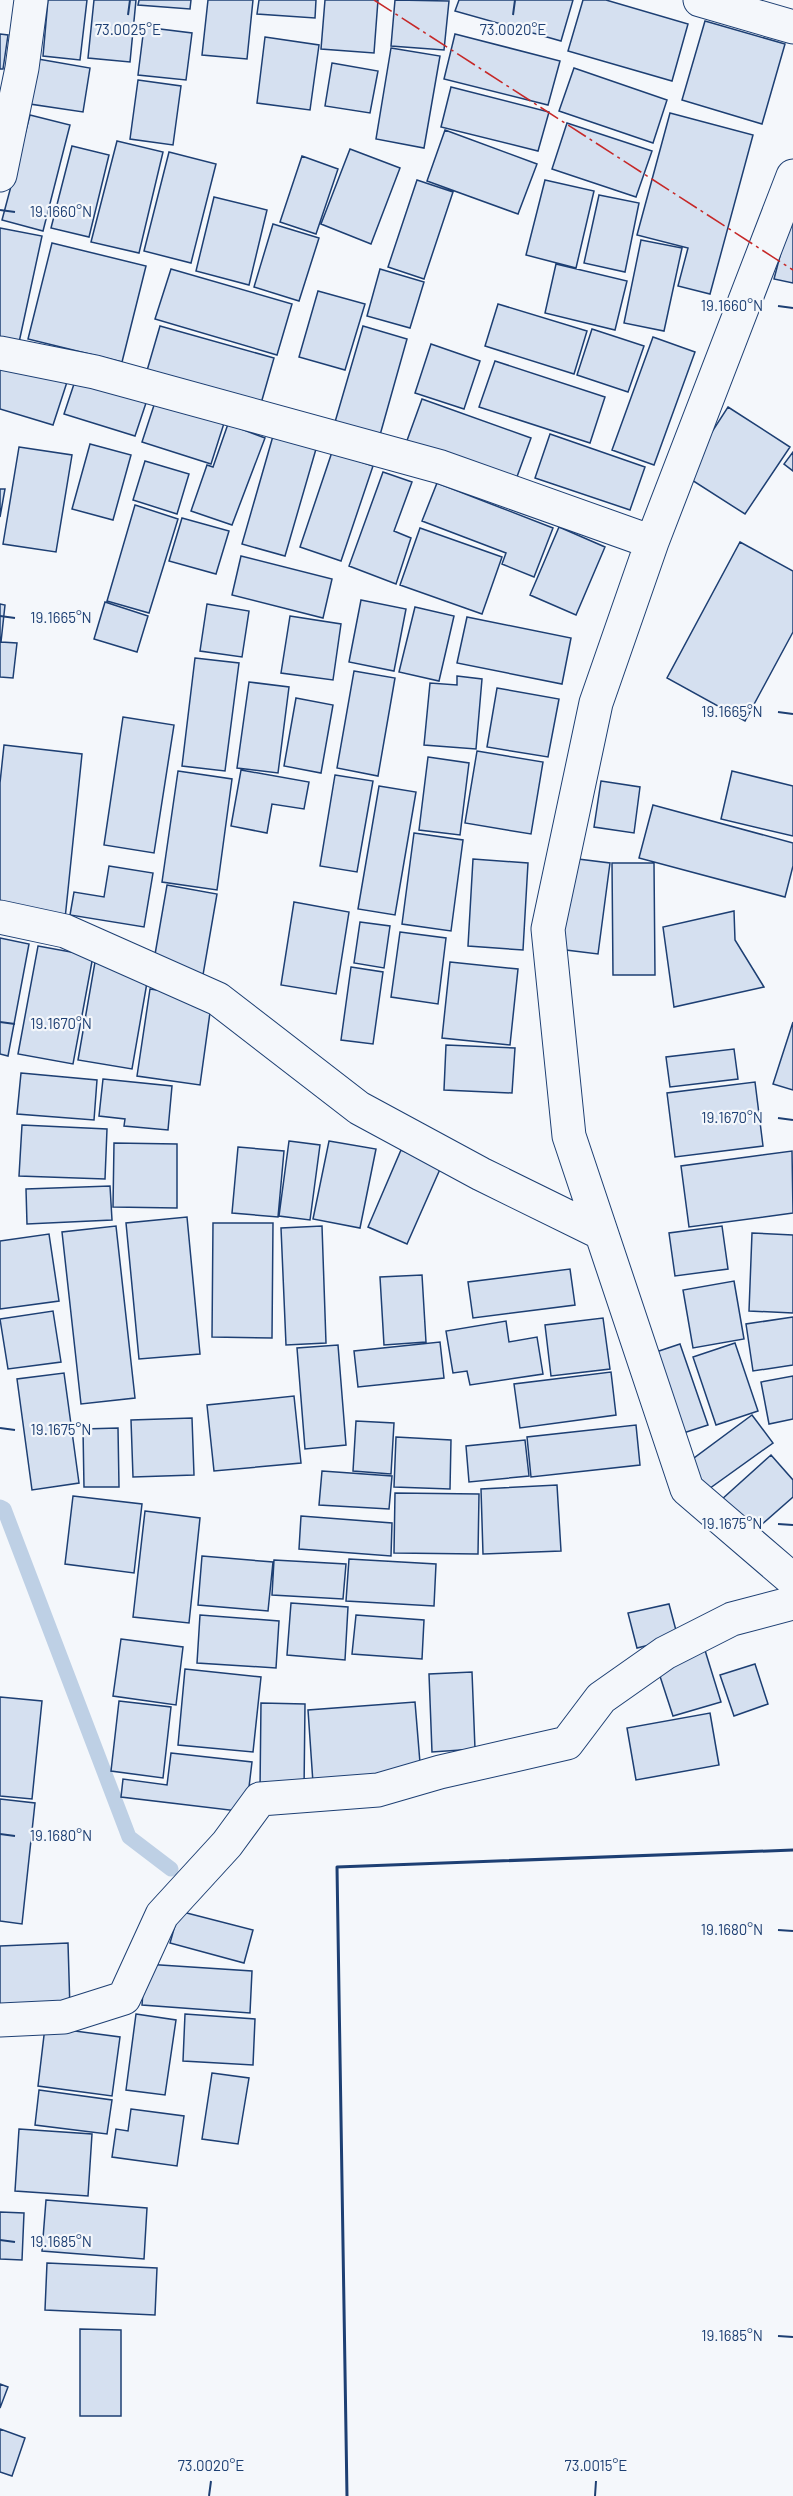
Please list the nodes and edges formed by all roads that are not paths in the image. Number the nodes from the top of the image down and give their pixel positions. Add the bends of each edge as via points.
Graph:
1 (31, 0) edge
2 (700, 0) edge
3 (793, 27) edge
4 (0, 175) edge
5 (793, 176) edge
6 (0, 352) edge
7 (652, 542) junction
8 (0, 917) edge
9 (601, 1233) junction
10 (793, 1580) edge
11 (793, 1603) edge
12 (0, 2020) edge

1 - 4 street
2 - 3 street
5 - 7 street
6 - 7 street via 95,372 441,466
7 - 9 street via 596,703 548,929 570,1136
8 - 9 street via 65,931 218,999 359,1108
9 - 10 street via 687,1489
11 - 12 street via 732,1619 665,1653 601,1698 567,1743 378,1790 260,1799 227,1844 162,1915 124,1998 64,2016

